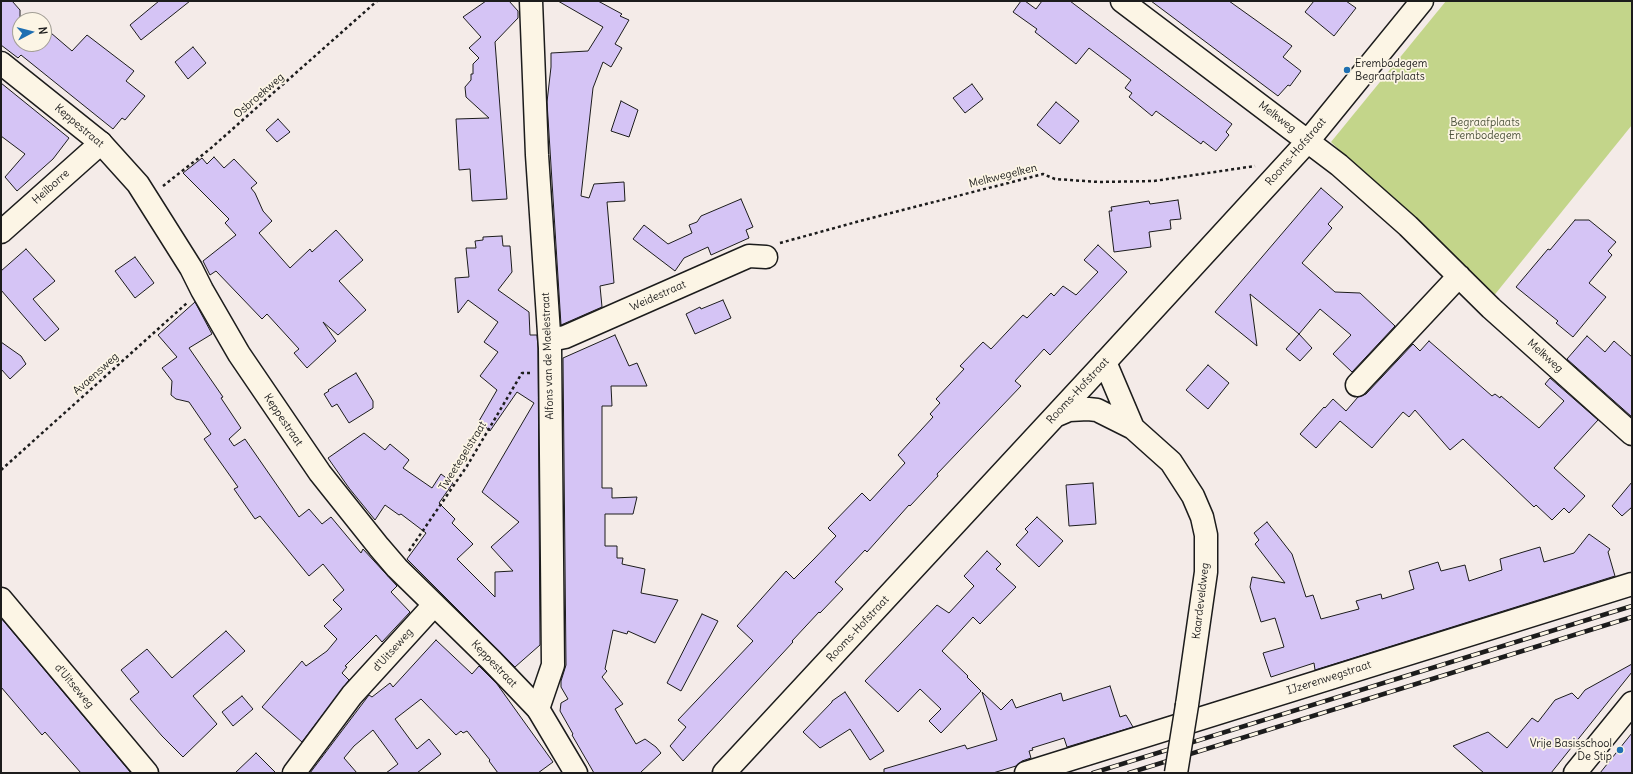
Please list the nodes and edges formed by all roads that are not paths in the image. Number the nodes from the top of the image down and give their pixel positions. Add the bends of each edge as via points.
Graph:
1 (532, 1) edge
2 (1122, 1) edge
3 (1422, 1) edge
4 (1, 63) edge
5 (1308, 141) junction
6 (101, 143) junction
7 (1, 232) edge
8 (773, 250) road end
9 (1459, 276) junction
10 (550, 340) junction
11 (1105, 362) junction
12 (1357, 385) dead end
13 (1055, 416) junction
14 (1133, 428) junction
15 (1632, 434) edge
16 (1632, 584) edge
17 (1, 599) edge
18 (434, 605) junction
19 (538, 709) junction
20 (1629, 709) edge
21 (147, 773) edge
22 (294, 773) edge
23 (576, 773) edge
24 (724, 773) edge
25 (1026, 773) edge
26 (1176, 773) edge
27 (1575, 773) edge

1 - 10 street, Alfons van de Maelestraat via 537,155
2 - 5 street, Melkweg
3 - 5 street, Rooms-Hofstraat
4 - 6 street, Keppestraat
5 - 9 street, Melkweg via 1340,165
5 - 11 street, Rooms-Hofstraat
6 - 7 street, Heilborre
6 - 18 street, Keppestraat via 138,184 191,268 239,354 320,473 397,568
8 - 10 street, Weidestraat via 749,256 565,337
9 - 12 street
9 - 15 street, Melkweg via 1491,308
10 - 19 street, Alfons van de Maelestraat via 553,665
11 - 13 street, Rooms-Hofstraat
11 - 14 street, Kaardeveldweg
13 - 14 street via 1069,410 1097,410
13 - 24 street, Rooms-Hofstraat
14 - 26 street, Kaardeveldweg, bridge via 1171,462 1193,496 1206,535 1206,572
16 - 25 street, IJzerenwegstraat
17 - 21 street, d'Uitseweg
18 - 19 street, Keppestraat
18 - 22 street, d'Uitseweg via 352,695
19 - 23 street, Keppestraat
20 - 27 street

